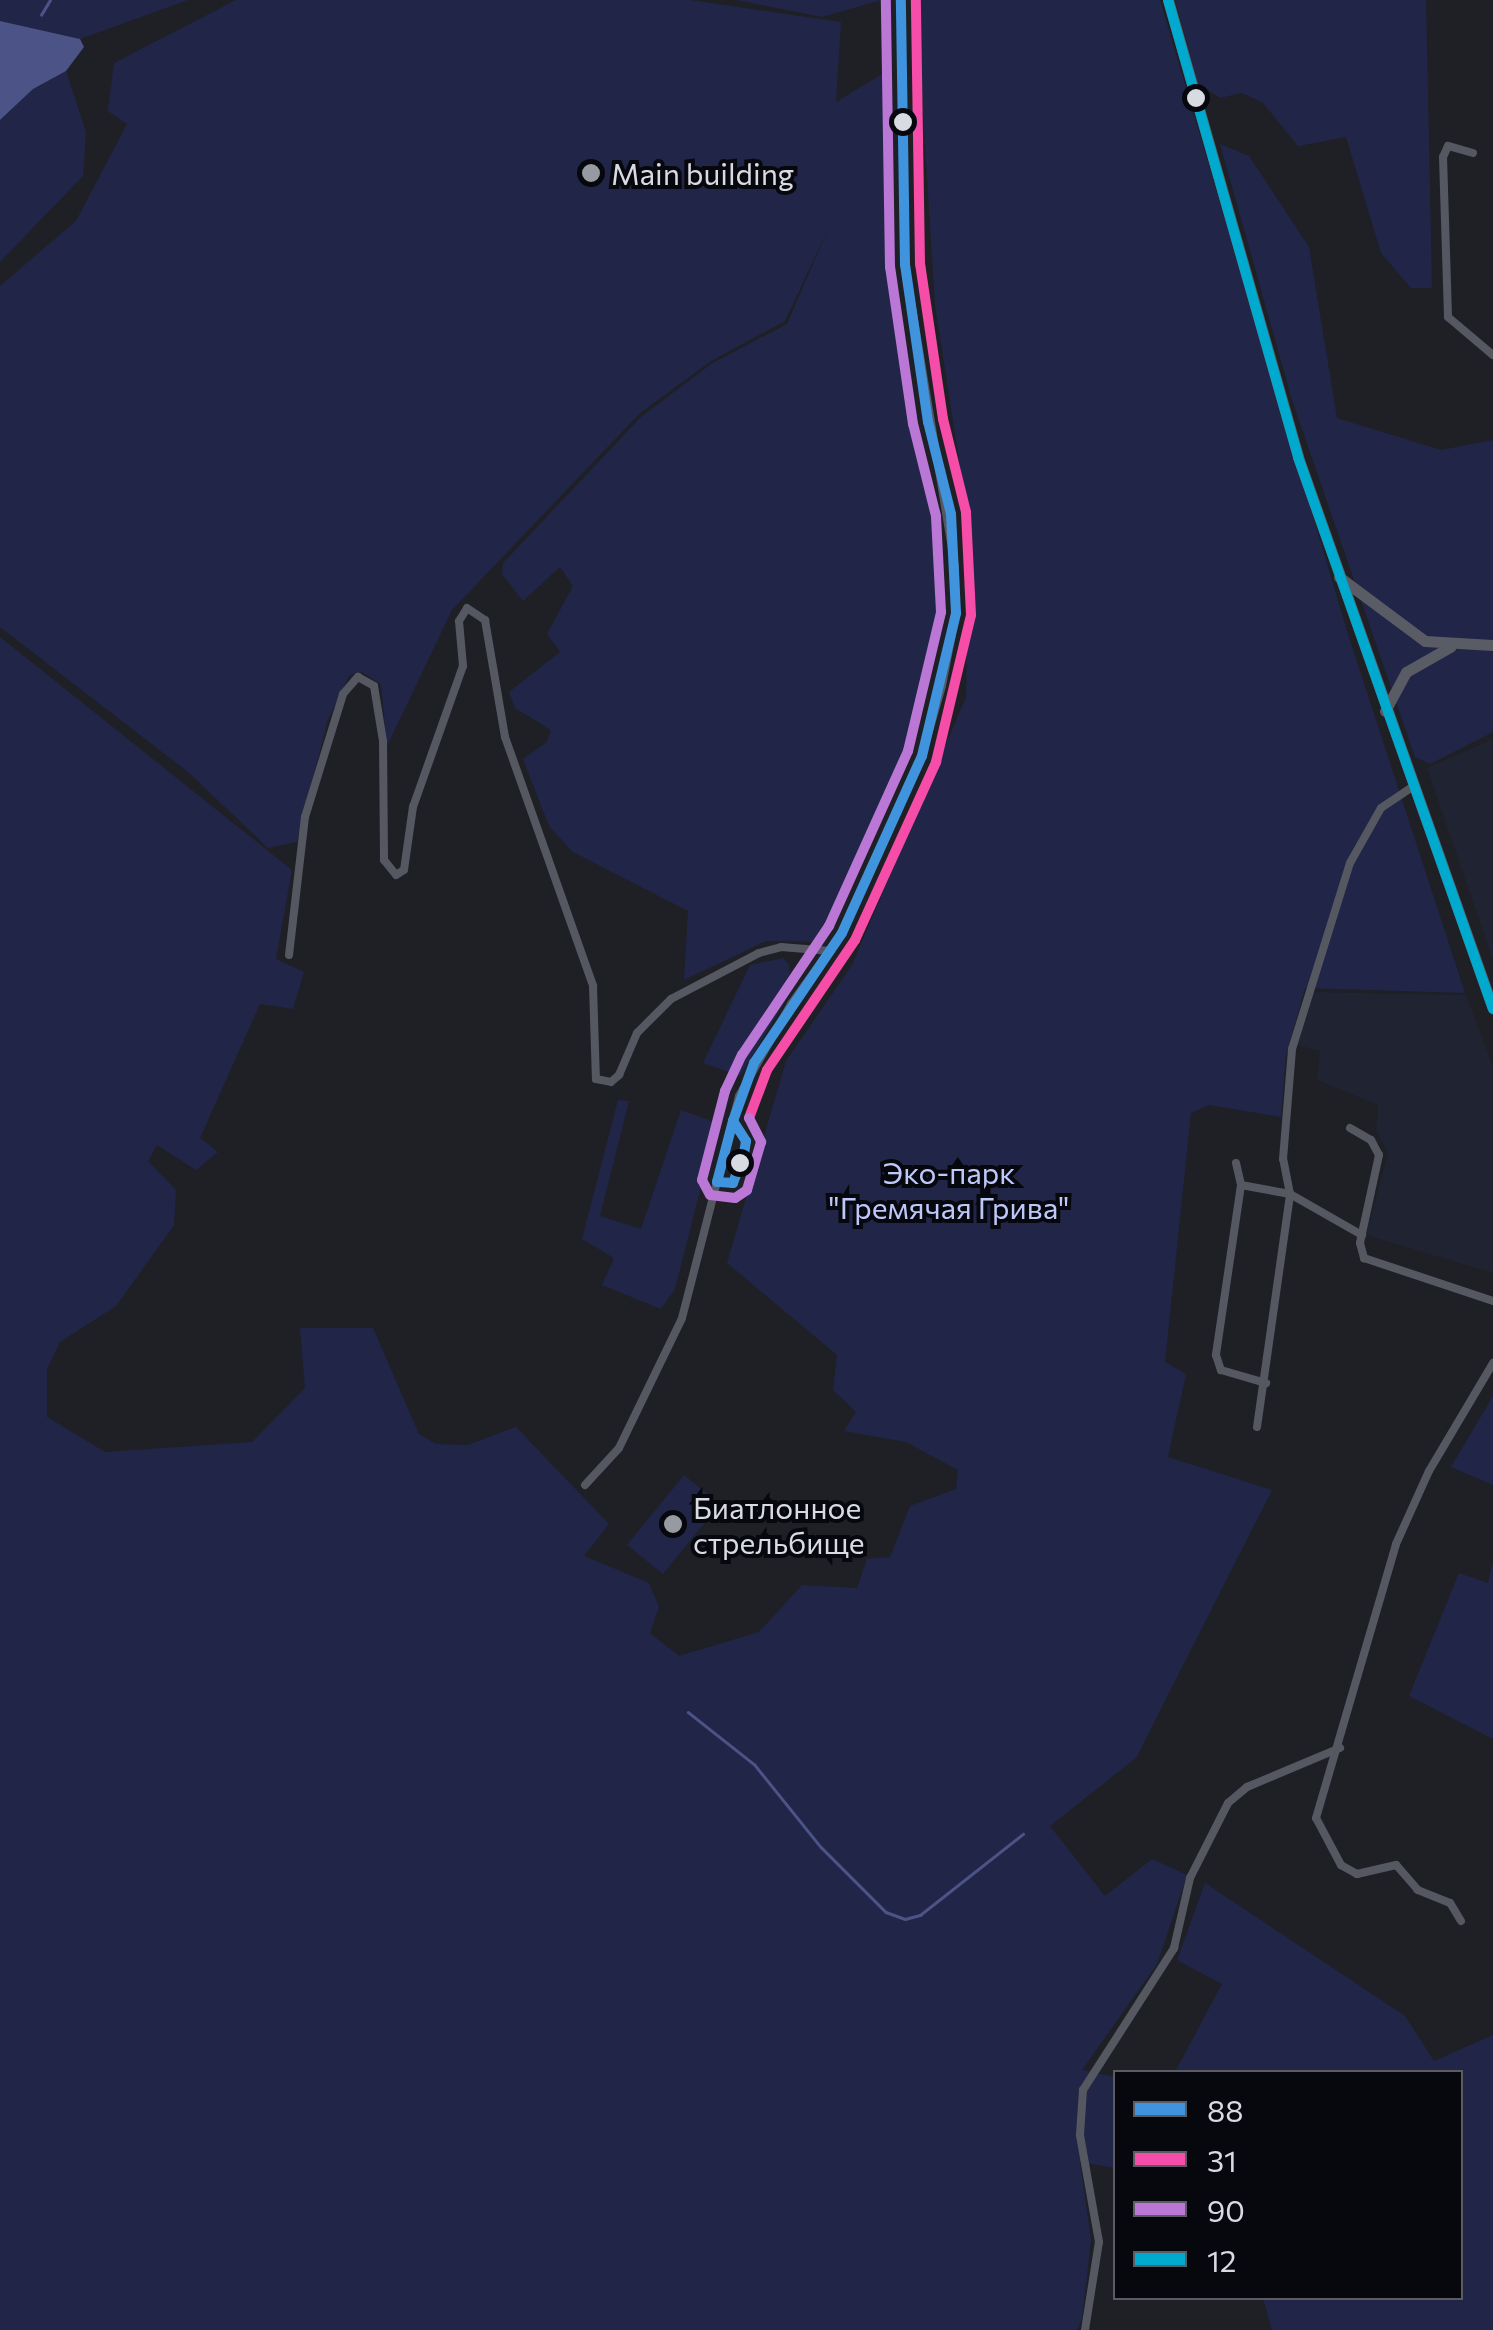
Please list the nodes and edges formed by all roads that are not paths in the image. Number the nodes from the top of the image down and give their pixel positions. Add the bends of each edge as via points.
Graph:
1 (901, 0) edge
2 (1168, 0) edge
3 (1473, 153) dead end
4 (1493, 354) edge
5 (1336, 574) junction
6 (1451, 646) junction
7 (1493, 646) edge
8 (1385, 711) junction
9 (1412, 786) junction
10 (831, 951) junction
11 (289, 955) dead end
12 (1493, 1009) edge
13 (1350, 1128) dead end
14 (1236, 1163) dead end
15 (1241, 1185) junction
16 (1290, 1194) junction
17 (1362, 1235) junction
18 (1493, 1300) edge
19 (1493, 1363) edge
20 (1266, 1382) junction
21 (1257, 1427) dead end
22 (585, 1486) dead end
23 (1340, 1748) junction
24 (1461, 1921) dead end
25 (1084, 2330) edge

1 - 10 street via 904,265 928,422 951,514 956,613 922,756
2 - 5 main road
3 - 4 street via 1448,146 1444,156 1448,317
5 - 6 main road via 1418,637
5 - 8 main road
6 - 7 main road
6 - 8 main road via 1406,672
8 - 9 main road
9 - 12 main road
9 - 16 street via 1381,808 1328,921 1292,1049 1282,1158
10 - 11 street via 759,952 670,1000 636,1033 619,1074 611,1082 596,1079 592,986 505,737 485,620 468,608 460,620 463,666 413,807 404,870 396,875 384,860 383,741 374,686 358,677 343,694 305,817
10 - 22 street via 791,1004 740,1096 682,1318 619,1448
13 - 17 street via 1371,1140 1380,1155
14 - 15 street
15 - 16 street
15 - 20 street via 1216,1355 1222,1370
16 - 17 street
16 - 20 street
17 - 18 street via 1367,1262
19 - 23 street via 1429,1470 1396,1544
20 - 21 street
23 - 24 street via 1316,1818 1341,1865 1358,1874 1396,1865 1418,1890 1450,1903
23 - 25 street via 1247,1788 1228,1804 1200,1854 1174,1948 1083,2090 1080,2135 1099,2242

